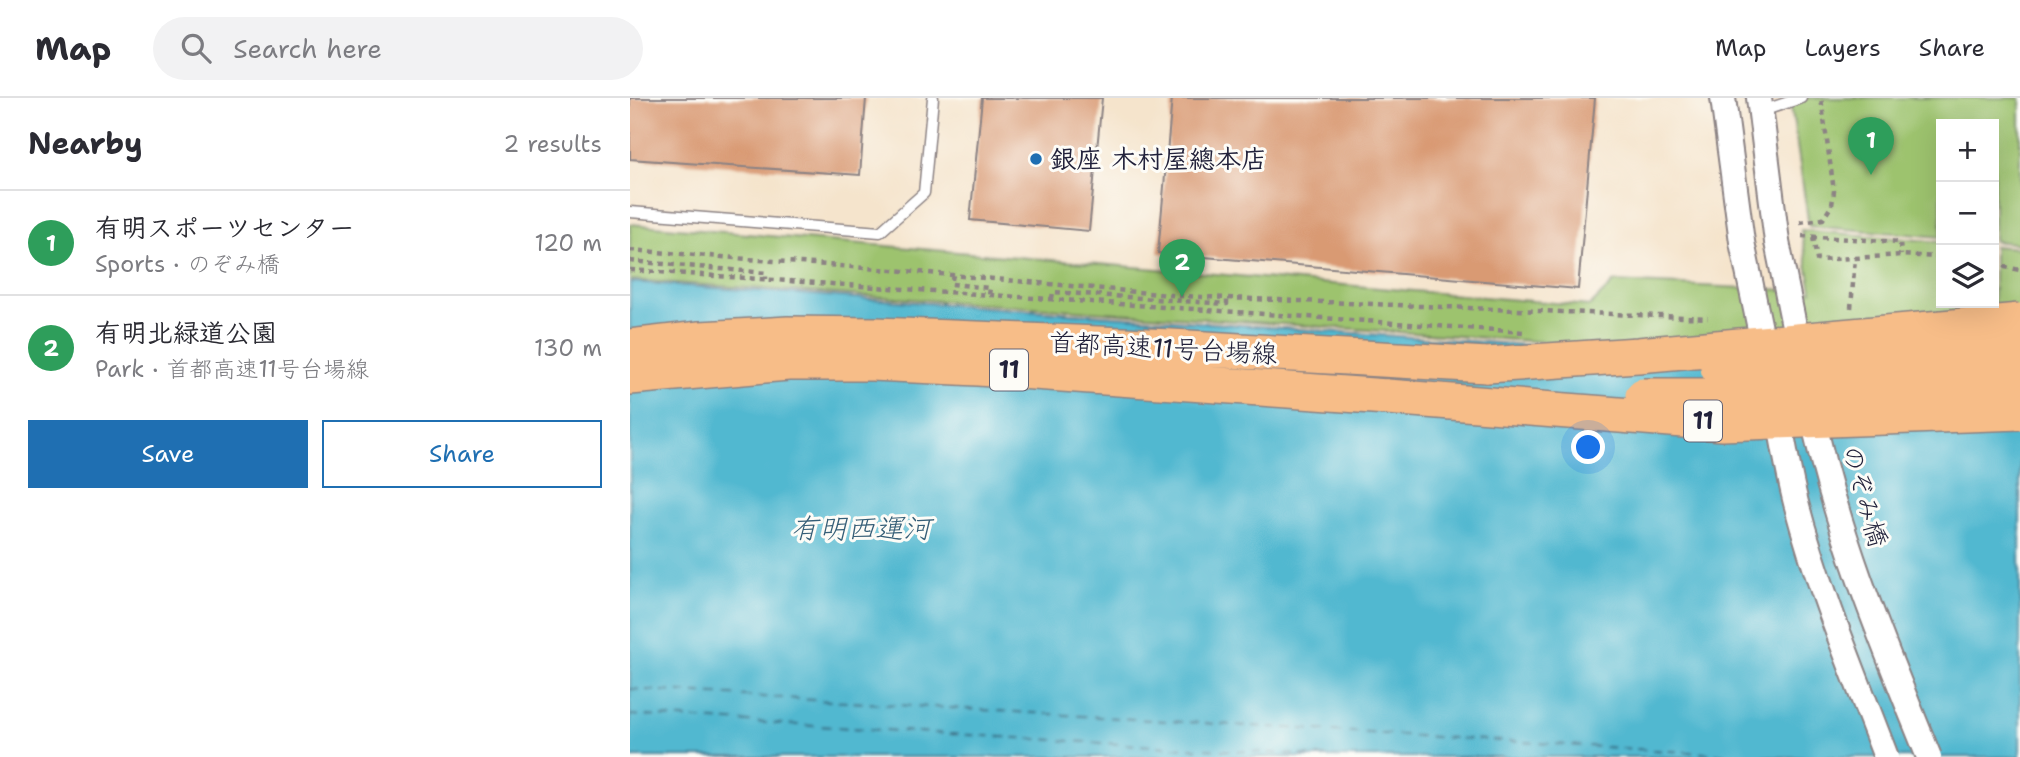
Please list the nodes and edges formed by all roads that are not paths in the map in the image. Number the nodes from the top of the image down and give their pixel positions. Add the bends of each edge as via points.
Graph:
1 (933, 98) edge
2 (1723, 98) edge
3 (1801, 98) edge
4 (1760, 105) edge
5 (630, 212) edge
6 (2020, 321) edge
7 (630, 347) edge
8 (2020, 353) edge
9 (1487, 365) junction
10 (630, 377) edge
11 (2020, 383) edge
12 (1387, 397) junction
13 (2020, 412) edge
14 (1886, 757) edge
15 (1929, 757) edge

1 - 5 lane via 924,193 880,232
2 - 14 street, bridge via 1742,242 1796,502 1830,610
3 - 4 lane
4 - 15 street, のぞみ橋, bridge via 1777,242 1815,432 1848,547
6 - 9 highway, 11, bridge
7 - 9 highway, 首都高速11号台場線 / 11 via 788,334 876,335
8 - 9 highway, 11, bridge via 1767,368
10 - 12 highway, 首都高速11号台場線 / 11 via 788,363 872,363
11 - 12 highway, 11, bridge via 1719,396
12 - 13 highway, 11, bridge via 1722,423

